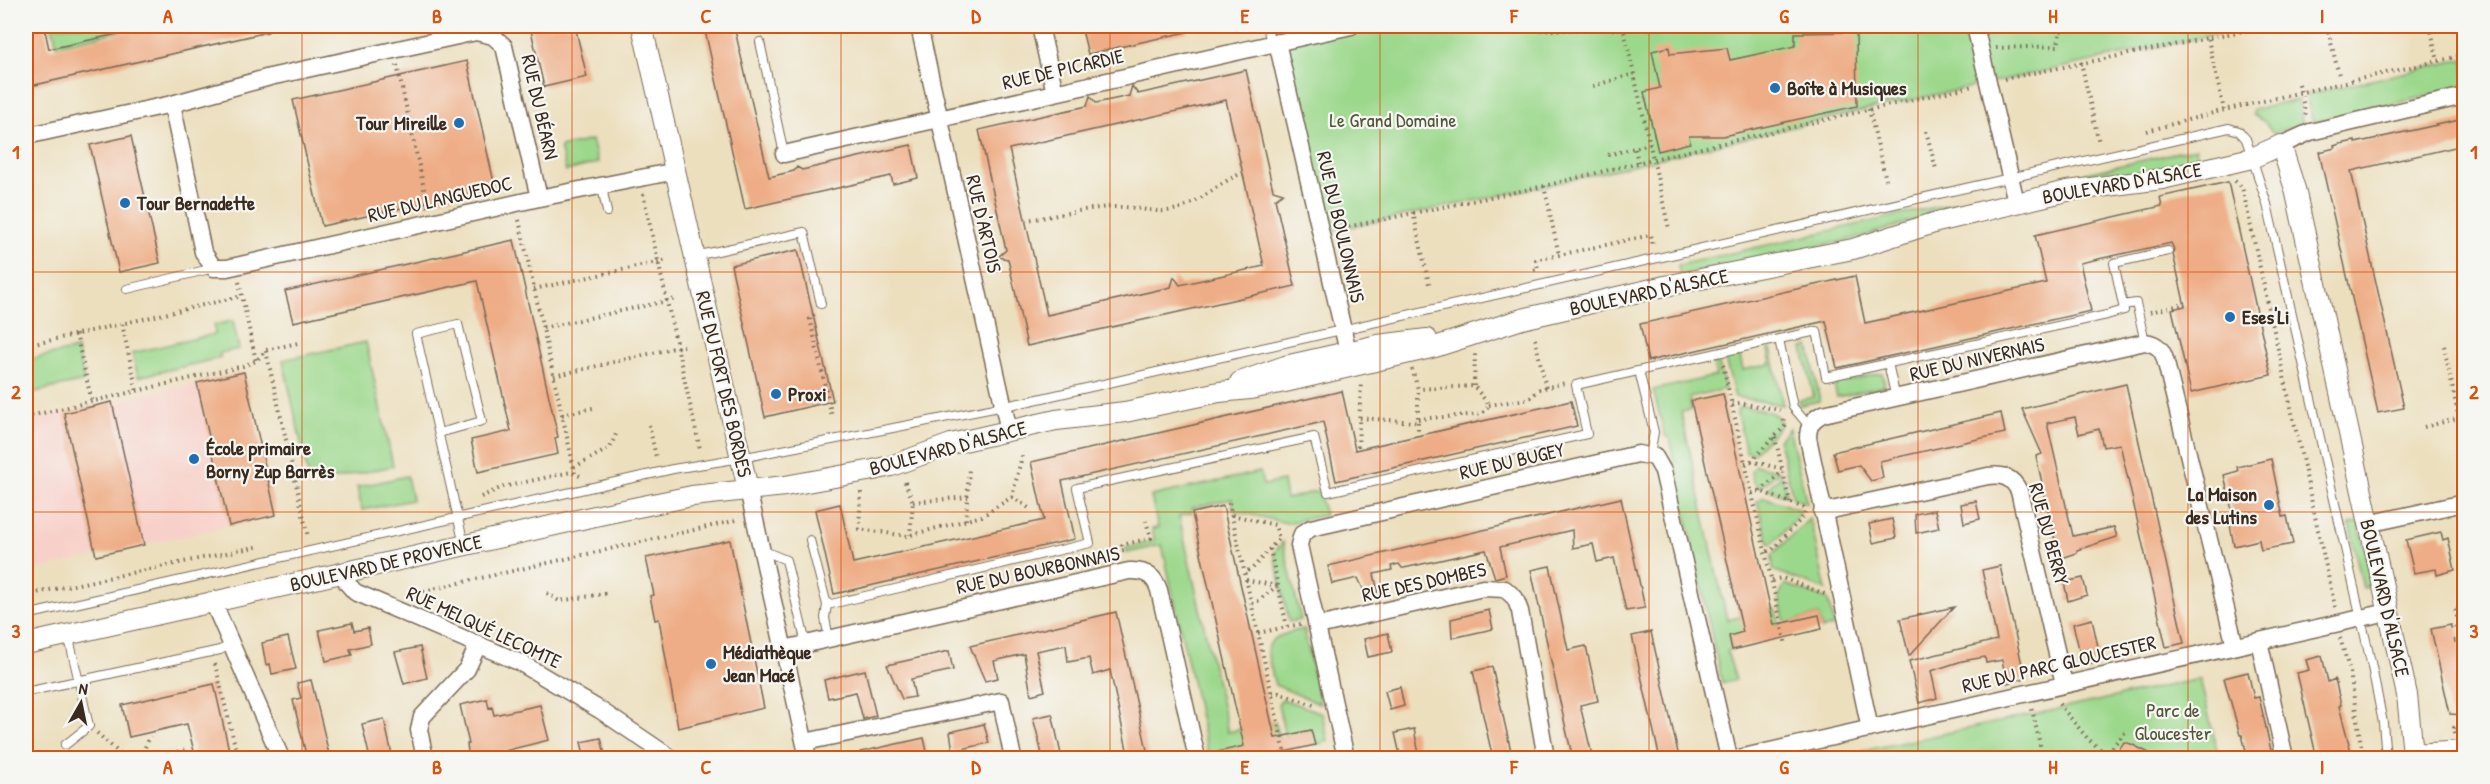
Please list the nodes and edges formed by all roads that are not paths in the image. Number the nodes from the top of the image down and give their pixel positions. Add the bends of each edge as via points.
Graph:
1 (642, 26) edge
2 (919, 26) edge
3 (1040, 26) edge
4 (1267, 26) edge
5 (1352, 26) edge
6 (1975, 26) edge
7 (760, 42) dead end
8 (1274, 43) junction
9 (1055, 93) junction
10 (2464, 96) edge
11 (172, 105) junction
12 (939, 119) junction
13 (26, 136) edge
14 (2281, 145) junction
15 (784, 154) joint
16 (2252, 158) junction
17 (676, 171) junction
18 (2010, 178) junction
19 (602, 187) junction
20 (539, 198) junction
21 (2016, 202) junction
22 (607, 212) dead end
23 (2168, 251) dead end
24 (695, 256) junction
25 (214, 268) junction
26 (127, 289) dead end
27 (821, 303) road end
28 (2123, 305) junction
29 (1344, 330) junction
30 (1460, 338) junction
31 (1779, 339) junction
32 (2145, 342) junction
33 (1348, 352) junction
34 (1888, 363) junction
35 (1639, 371) junction
36 (1219, 392) junction
37 (1896, 399) junction
38 (1003, 406) junction
39 (1809, 426) junction
40 (1009, 431) junction
41 (438, 433) junction
42 (739, 451) junction
43 (1650, 455) junction
44 (748, 489) junction
45 (2464, 503) edge
46 (1822, 513) junction
47 (458, 518) junction
48 (2368, 524) junction
49 (810, 540) dead end
50 (464, 545) junction
51 (762, 550) junction
52 (344, 573) junction
53 (213, 602) junction
54 (827, 605) junction
55 (2388, 612) junction
56 (26, 615) edge
57 (2360, 618) junction
58 (1318, 624) junction
59 (68, 634) junction
60 (829, 639) junction
61 (2259, 641) junction
62 (26, 644) edge
63 (806, 644) junction
64 (231, 645) junction
65 (478, 645) junction
66 (2235, 646) junction
67 (784, 649) junction
68 (79, 681) junction
69 (2064, 684) junction
70 (26, 692) edge
71 (1870, 729) junction
72 (65, 745) dead end
73 (807, 751) edge
74 (2464, 752) edge
75 (2413, 756) edge
76 (2386, 757) edge
77 (281, 759) edge
78 (425, 759) edge
79 (671, 759) edge
80 (1014, 759) edge
81 (1197, 759) edge
82 (1346, 759) edge
83 (1546, 759) edge
84 (1729, 759) edge
85 (1739, 759) edge
86 (2285, 759) edge

1 - 17 street, RUE DU FORT DES BORDES
2 - 12 street, RUE D'ARTOIS
3 - 9 street
4 - 8 lane
5 - 8 street, RUE DE PICARDIE
6 - 18 street
7 - 15 lane
8 - 9 street, RUE DE PICARDIE
8 - 29 street, RUE DU BOULONNAIS
9 - 12 street, RUE DE PICARDIE
10 - 14 street via 2310,132
11 - 13 street, RUE DU BÉARN
11 - 20 street, RUE DU BÉARN via 270,77 476,32 494,36 504,46
11 - 25 street via 203,252
12 - 15 street, RUE DE PICARDIE
12 - 38 street, RUE D'ARTOIS
14 - 16 street, BOULEVARD D'ALSACE
14 - 48 street, BOULEVARD D'ALSACE via 2295,189
16 - 18 lane via 2246,139 2229,128
16 - 21 street, BOULEVARD D'ALSACE via 2162,179 2067,190
16 - 57 lane via 2267,204
17 - 19 street, RUE DU LANGUEDOC
17 - 24 street, RUE DU FORT DES BORDES
18 - 21 street
18 - 29 lane
19 - 20 street, RUE DU LANGUEDOC
19 - 22 lane
20 - 25 street, RUE DU LANGUEDOC
21 - 30 street, BOULEVARD D'ALSACE via 1853,249 1665,286 1522,319
23 - 28 lane via 2114,264
24 - 27 lane via 804,232
24 - 42 street, RUE DU FORT DES BORDES
25 - 26 lane
28 - 32 lane via 2136,303
28 - 34 lane via 2124,310 2107,315
29 - 33 street, RUE DU BOULONNAIS
29 - 38 lane
30 - 33 street, BOULEVARD D'ALSACE via 1402,340
30 - 36 street, BOULEVARD D'ALSACE via 1285,382
31 - 34 lane via 1817,331 1826,377
31 - 35 lane
31 - 39 lane via 1793,407
32 - 37 street, RUE DU NIVERNAIS
32 - 66 street via 2156,345 2164,355
33 - 36 street, BOULEVARD D'ALSACE via 1285,366
34 - 37 lane
35 - 43 lane via 1653,432
35 - 54 lane via 1576,385 1587,434 1328,492 1314,437 1077,488 1090,543
36 - 40 street, BOULEVARD D'ALSACE
37 - 39 street, RUE DU NIVERNAIS via 1823,414
38 - 40 street, RUE D'ARTOIS
38 - 42 lane
39 - 46 street
40 - 44 street, BOULEVARD D'ALSACE via 951,444 891,466
41 - 41 lane via 416,334 459,324 482,421
41 - 47 lane
42 - 44 street, RUE DU FORT DES BORDES
42 - 47 lane
43 - 58 street, RUE DU BUGEY via 1628,456 1305,530 1299,544
43 - 84 street via 1658,460 1663,471
44 - 50 street, BOULEVARD DE PROVENCE via 685,498
44 - 51 street, RUE DU FORT DES BORDES
45 - 48 street
46 - 69 street, RUE DU BERRY via 1988,476 2011,478 2019,491
46 - 71 street
47 - 50 lane
47 - 56 lane
48 - 55 street, BOULEVARD D'ALSACE
49 - 54 lane
50 - 52 street, BOULEVARD DE PROVENCE
51 - 63 lane via 786,560
51 - 67 street, RUE DU FORT DES BORDES
52 - 53 street, BOULEVARD DE PROVENCE
52 - 65 street, RUE MELQUÉ LECOMTE via 355,592
53 - 59 street, BOULEVARD DE PROVENCE
53 - 64 street
54 - 60 lane
55 - 57 street, RUE DU PARC GLOUCESTER
55 - 75 street, BOULEVARD D'ALSACE via 2407,695
57 - 61 street, RUE DU PARC GLOUCESTER
57 - 76 lane via 2384,723
58 - 82 street, RUE DU BUGEY
58 - 83 street, RUE DES DOMBES via 1483,588 1505,589 1515,598 1520,611
59 - 62 street, BOULEVARD DE PROVENCE
59 - 68 lane
60 - 63 street, RUE DU BOURBONNAIS
60 - 81 street, RUE DU BOURBONNAIS via 1142,571 1154,578 1159,590
61 - 66 street, RUE DU PARC GLOUCESTER
61 - 86 street
63 - 67 street, RUE DU BOURBONNAIS
64 - 68 lane
64 - 77 street
65 - 78 street via 467,669 422,717 419,730
65 - 79 street, RUE MELQUÉ LECOMTE via 547,677
66 - 69 street, RUE DU PARC GLOUCESTER
67 - 73 street, RUE DU FORT DES BORDES
68 - 70 lane
68 - 72 lane via 89,726
69 - 71 street, RUE DU PARC GLOUCESTER
71 - 85 street, RUE DU PARC GLOUCESTER
73 - 80 street via 1001,701
74 - 75 street
75 - 76 lane

